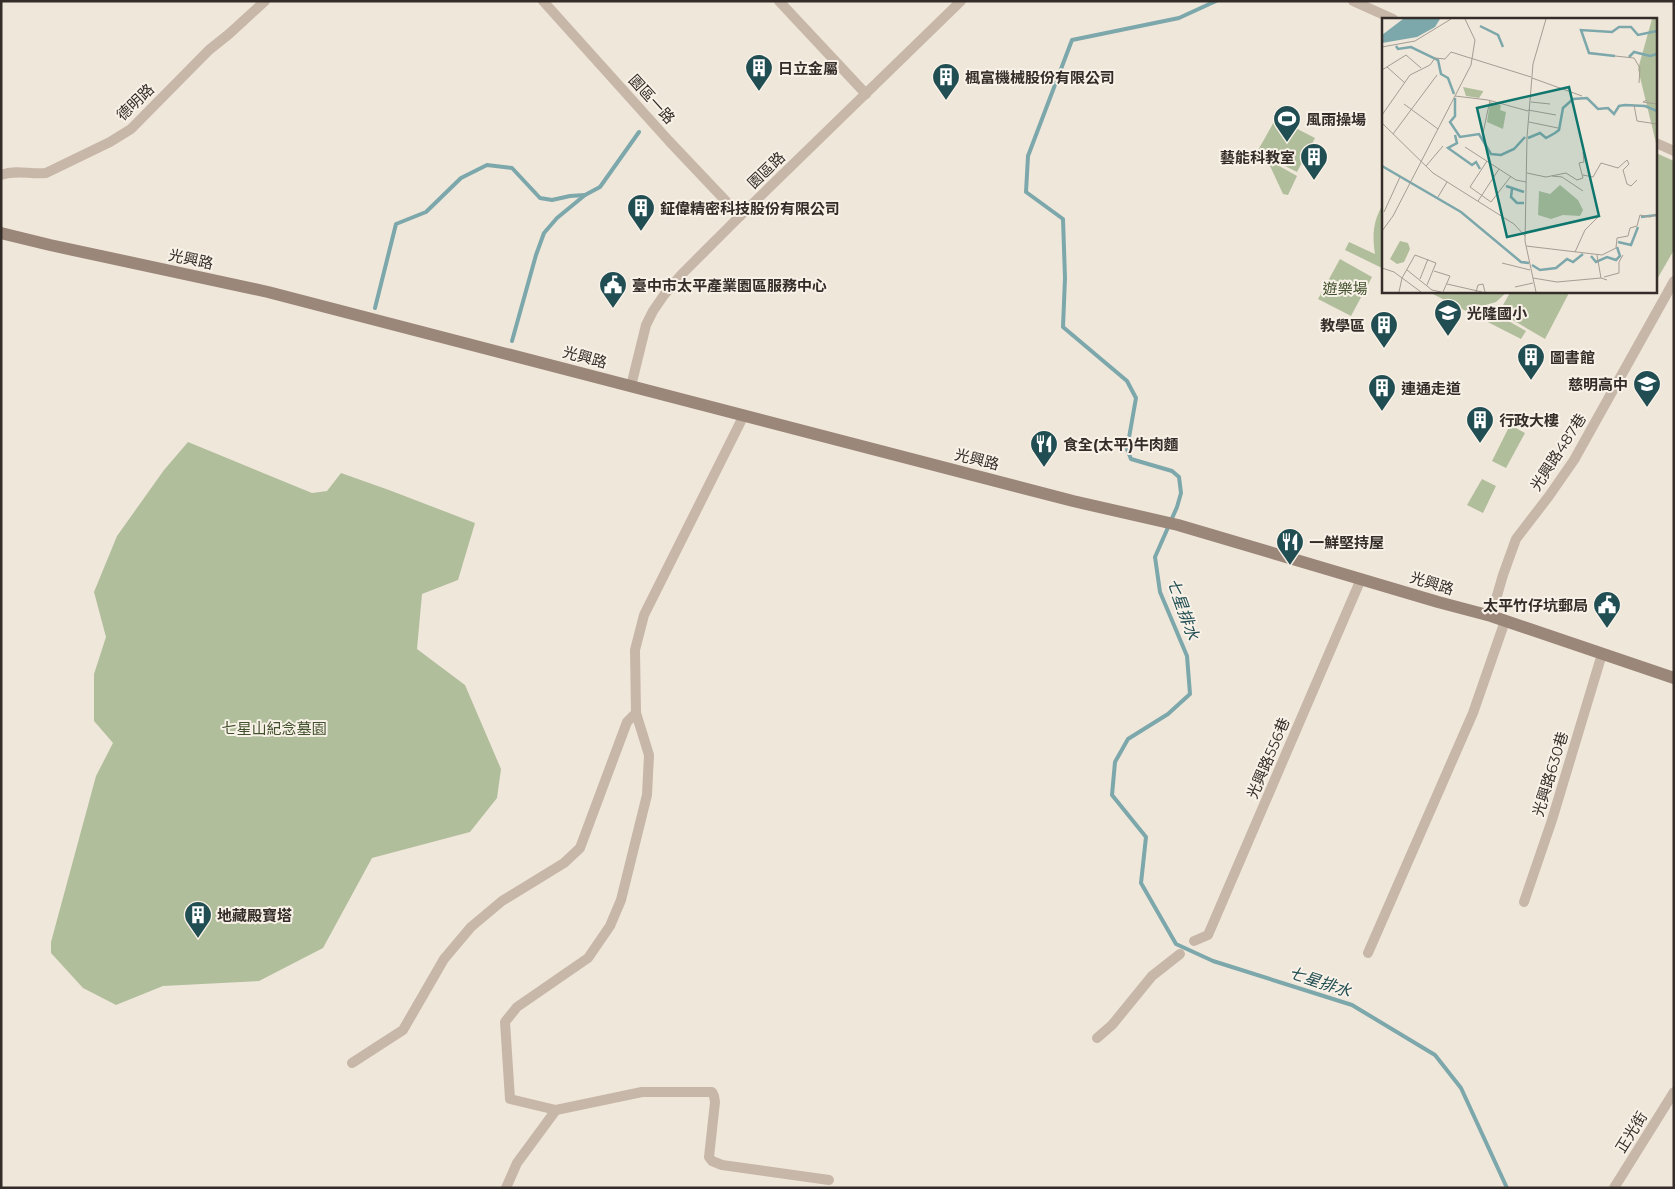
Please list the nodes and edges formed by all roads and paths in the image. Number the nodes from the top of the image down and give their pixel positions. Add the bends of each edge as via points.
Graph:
1 (265, 1) edge
2 (543, 1) edge
3 (779, 1) edge
4 (961, 1) edge
5 (1353, 1) edge
6 (1391, 18) edge
7 (866, 94) junction
8 (1658, 144) edge
9 (1674, 151) edge
10 (1, 175) edge
11 (740, 216) junction
12 (1, 233) edge
13 (1674, 281) edge
14 (631, 386) junction
15 (744, 415) junction
16 (1362, 578) junction
17 (1491, 616) junction
18 (1505, 621) junction
19 (1602, 654) junction
20 (1674, 678) edge
21 (636, 713) junction
22 (1524, 902) dead end
23 (1194, 941) dead end
24 (1368, 953) dead end
25 (1180, 954) dead end
26 (1097, 1038) dead end
27 (352, 1063) dead end
28 (1674, 1092) edge
29 (556, 1110) junction
30 (830, 1180) dead end
31 (506, 1188) edge
32 (1614, 1188) edge

1 - 10 street, 德明路 via 209,50 131,129 46,173 22,171
2 - 11 street, 園區一路
3 - 7 street
4 - 7 street, 園區路
5 - 6 street
7 - 11 street, 園區路
8 - 9 street
11 - 14 street, 園區路 via 681,276 653,311
12 - 14 main road, 光興路 via 268,292
13 - 17 street, 光興路487巷 via 1574,460 1516,539
14 - 15 main road, 光興路
15 - 16 main road, 光興路 via 1073,501 1178,525
15 - 21 street via 644,615 635,650
16 - 17 main road, 光興路
16 - 23 street, 光興路556巷 via 1208,935
17 - 18 main road, 光興路
18 - 19 main road, 光興路
18 - 24 street via 1473,713
19 - 20 main road, 光興路
19 - 22 street, 光興路630巷
21 - 27 street via 627,722 580,848 564,863 502,901 471,927 444,959 403,1030
21 - 29 street via 649,754 647,795 621,900 610,926 588,958 517,1007 505,1022 510,1099
25 - 26 street via 1152,976 1112,1025
28 - 32 street, 正光街
29 - 30 street via 642,1092 712,1092 715,1102 709,1157 712,1161
29 - 31 street via 516,1163

